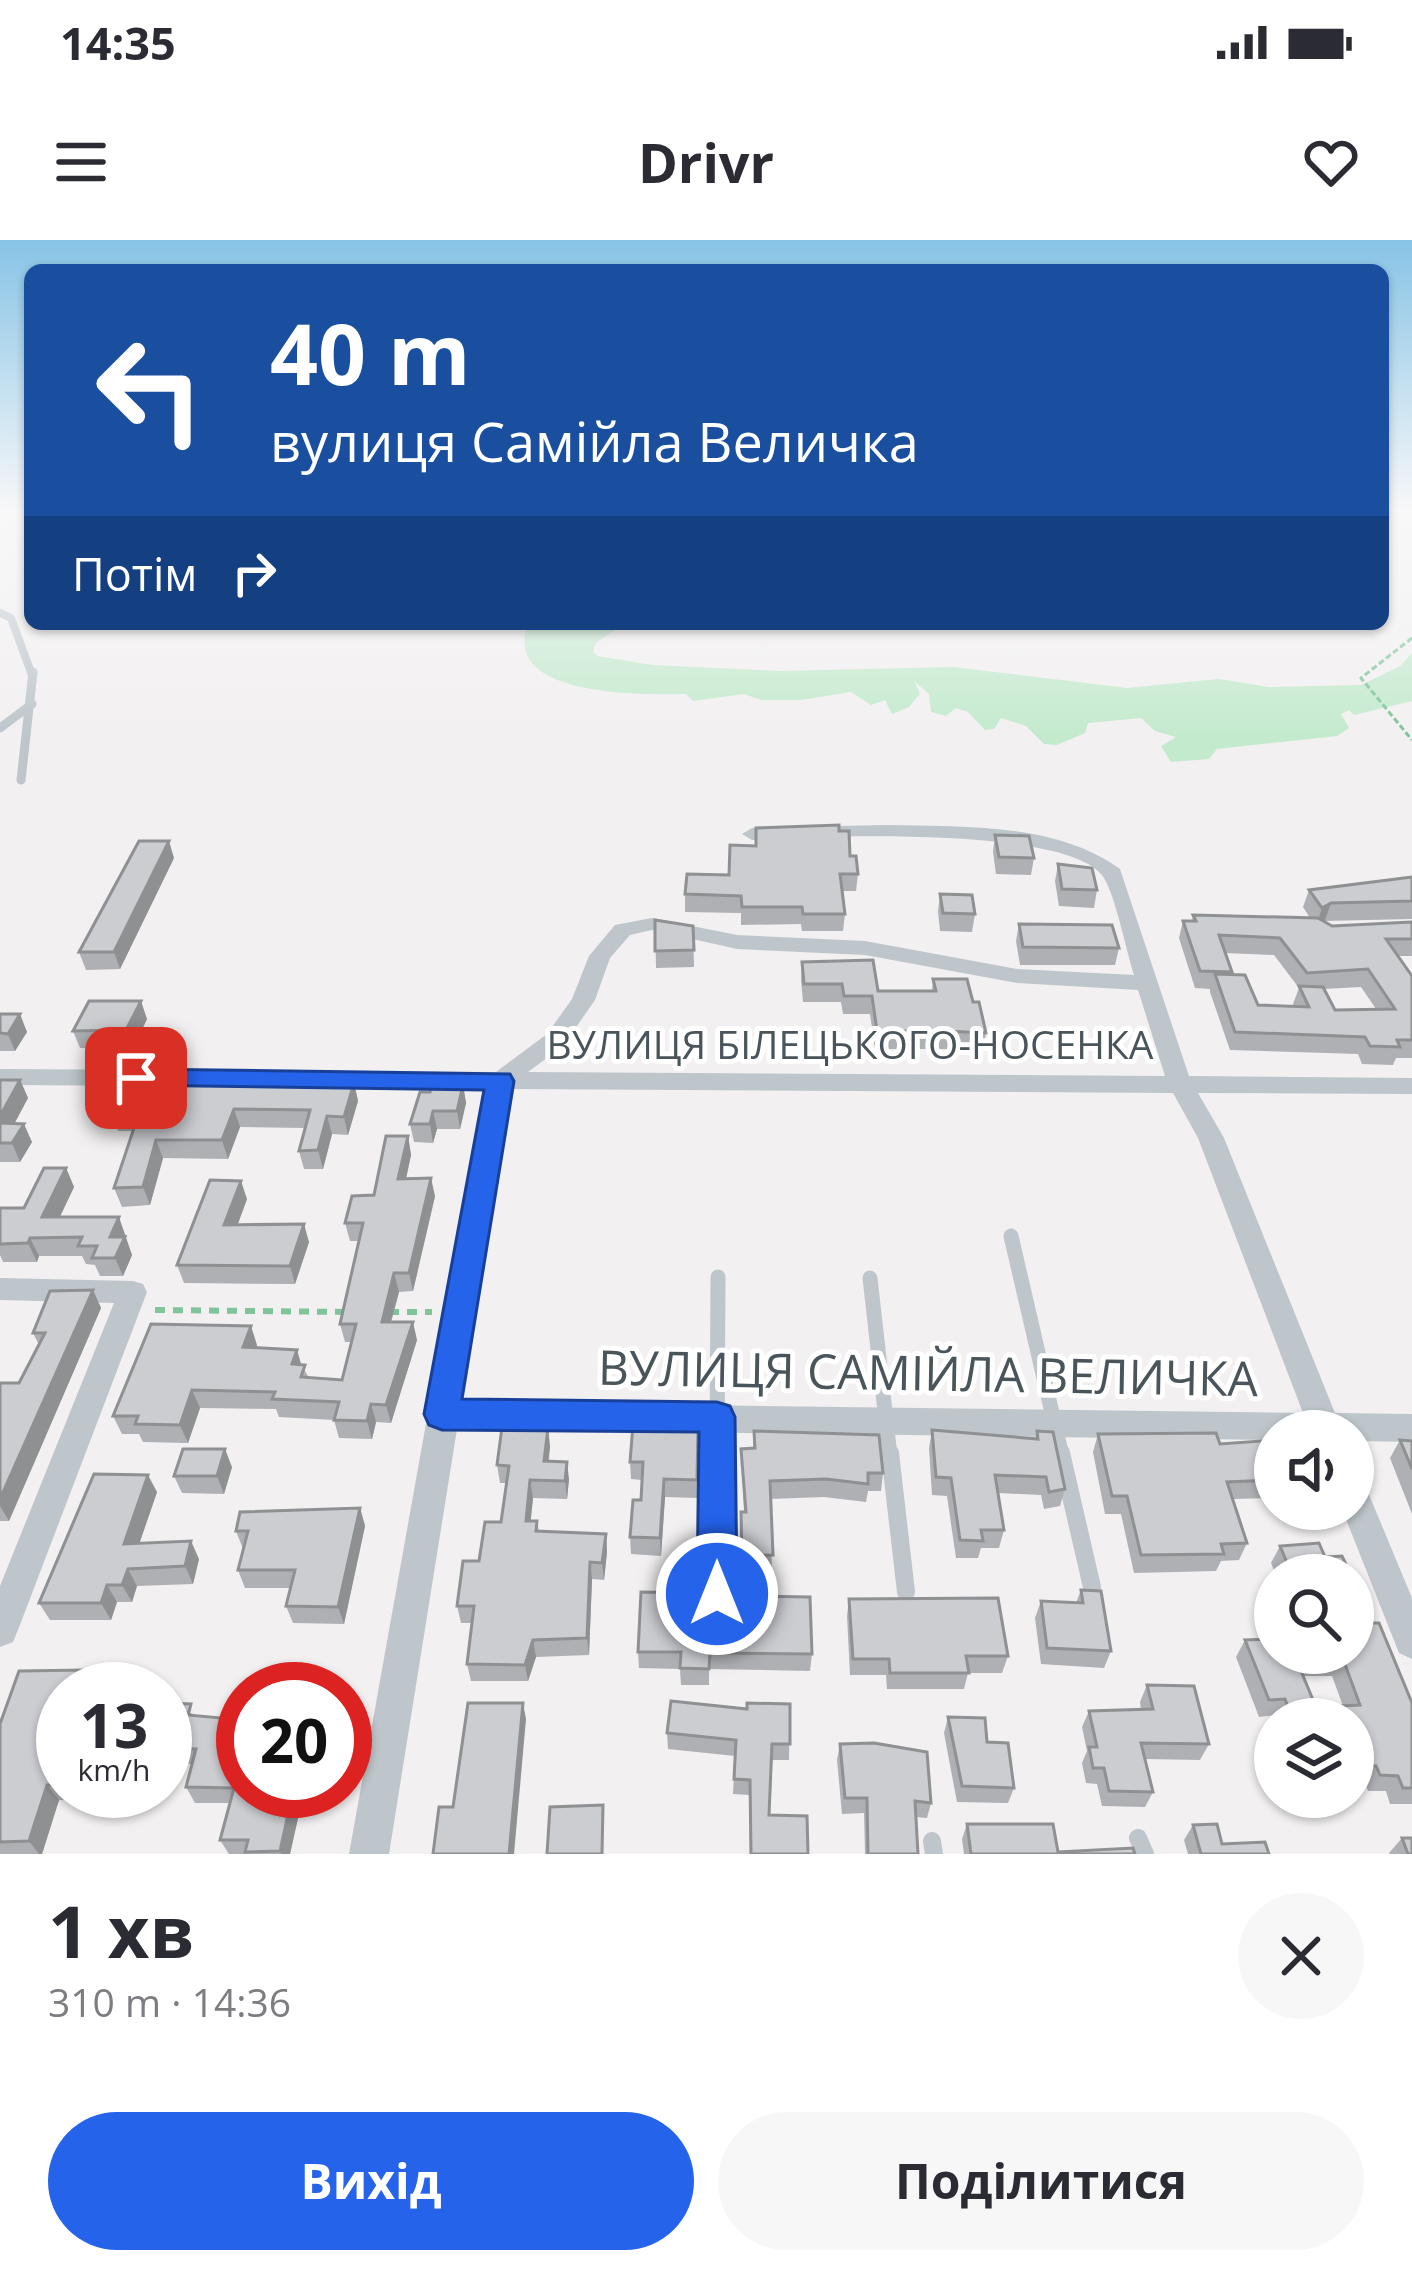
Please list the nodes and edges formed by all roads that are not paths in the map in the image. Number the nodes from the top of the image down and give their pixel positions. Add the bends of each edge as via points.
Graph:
1 (0, 613) edge
2 (32, 704) junction
3 (0, 728) edge
4 (21, 779) dead end
5 (752, 834) edge
6 (1147, 983) junction
7 (0, 1077) edge
8 (500, 1081) junction
9 (1179, 1082) junction
10 (1412, 1085) edge
11 (1011, 1236) dead end
12 (718, 1277) dead end
13 (871, 1278) dead end
14 (0, 1289) edge
15 (1318, 1410) edge
16 (442, 1414) junction
17 (717, 1417) junction
18 (886, 1420) junction
19 (1056, 1422) junction
20 (1254, 1426) edge
21 (1374, 1428) edge
22 (1412, 1428) edge
23 (1367, 1530) edge
24 (1092, 1587) edge
25 (906, 1592) dead end
26 (717, 1594) dead end
27 (0, 1630) edge
28 (1412, 1641) edge
29 (369, 1854) edge

1 - 2 lane via 11,618 33,668
2 - 3 lane
2 - 4 lane
5 - 6 street via 971,835 1096,856 1113,872
6 - 8 street via 1017,976 865,948 737,942 652,924 622,930 555,1040
6 - 9 street
7 - 8 street, ВУЛИЦЯ БІЛЕЦЬКОГО-НОСЕНКА
8 - 9 street, ВУЛИЦЯ БІЛЕЦЬКОГО-НОСЕНКА
8 - 16 street
9 - 10 street, ВУЛИЦЯ БІЛЕЦЬКОГО-НОСЕНКА
9 - 15 street via 1211,1138
11 - 19 lane
12 - 17 lane
13 - 18 lane
14 - 27 street via 133,1292
16 - 17 street, ВУЛИЦЯ САМІЙЛА ВЕЛИЧКА
16 - 29 street
17 - 18 street, ВУЛИЦЯ САМІЙЛА ВЕЛИЧКА
17 - 26 lane
18 - 19 street, ВУЛИЦЯ САМІЙЛА ВЕЛИЧКА
18 - 25 lane
19 - 20 street, ВУЛИЦЯ САМІЙЛА ВЕЛИЧКА
19 - 24 lane
21 - 22 street, ВУЛИЦЯ САМІЙЛА ВЕЛИЧКА
23 - 28 street

